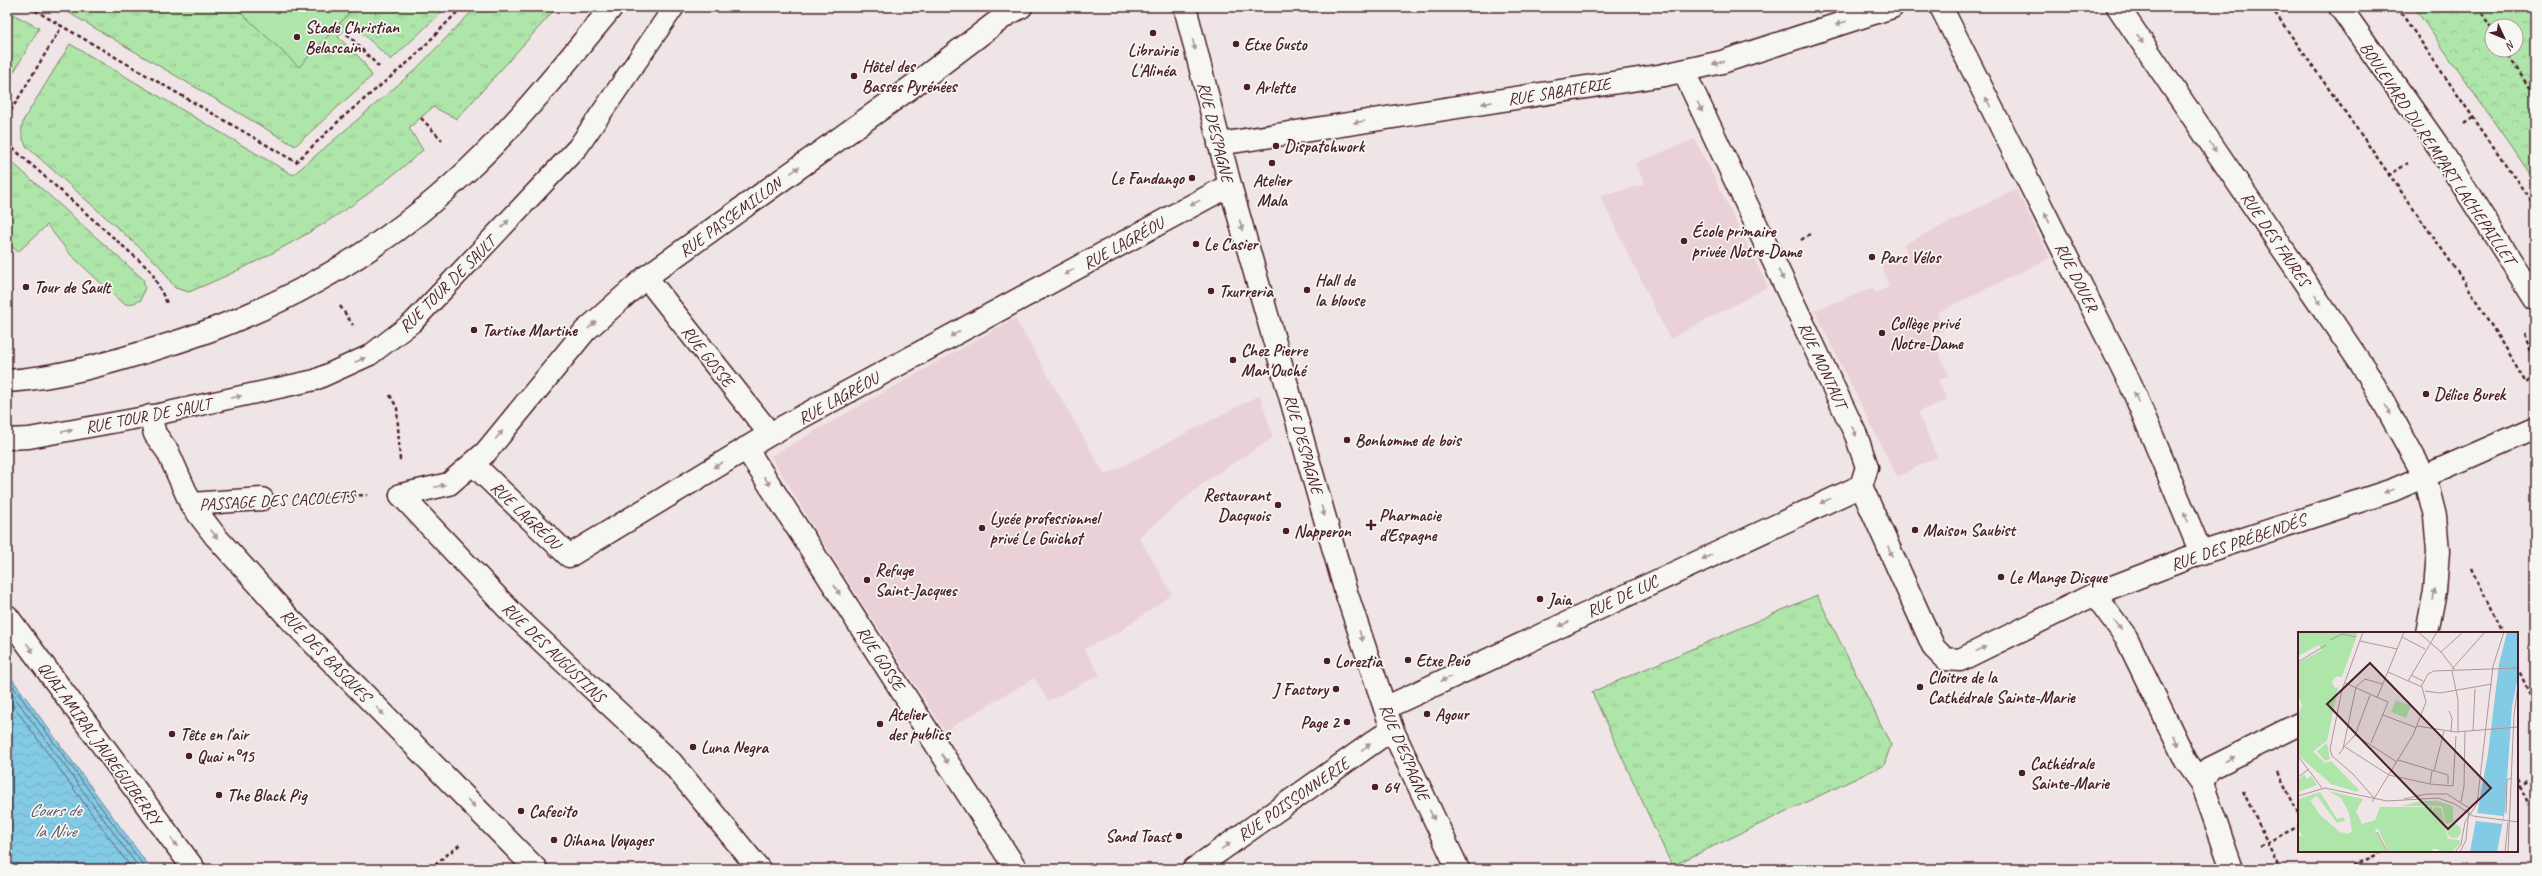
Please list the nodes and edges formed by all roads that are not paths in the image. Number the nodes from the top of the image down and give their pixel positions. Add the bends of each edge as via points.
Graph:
1 (612, 7) edge
2 (674, 7) edge
3 (1021, 7) edge
4 (1185, 7) edge
5 (1892, 7) edge
6 (1941, 7) edge
7 (2118, 7) edge
8 (2340, 7) edge
9 (1674, 74) junction
10 (1219, 144) junction
11 (1230, 185) junction
12 (646, 277) junction
13 (2535, 299) edge
14 (7, 381) edge
15 (150, 416) junction
16 (2535, 428) edge
17 (770, 434) junction
18 (7, 439) edge
19 (746, 448) junction
20 (473, 464) junction
21 (2425, 477) junction
22 (1861, 486) junction
23 (262, 499) road end
24 (191, 504) junction
25 (2201, 553) junction
26 (2097, 592) junction
27 (7, 616) edge
28 (2427, 632) edge
29 (1385, 708) junction
30 (2298, 724) edge
31 (1392, 729) junction
32 (2202, 783) junction
33 (2231, 865) edge
34 (194, 869) edge
35 (536, 869) edge
36 (759, 869) edge
37 (1016, 869) edge
38 (1194, 869) edge
39 (1458, 869) edge

1 - 14 street via 548,83 468,170 418,214 338,269 233,323 184,340 108,363 30,380
15 -> 2 lane, RUE TOUR DE SAULT via 315,380 370,355 413,322 578,146
12 -> 3 street, RUE PASSEMILLON via 910,88 1006,15
4 -> 10 street, RUE D'ESPAGNE
5 -> 9 street, RUE SABATERIE
25 -> 6 street, RUE DOUER via 2131,385
7 -> 21 street, RUE DES FAURES via 2368,374
8 - 13 street, BOULEVARD DU REMPART LACHEPAILLET via 2436,143
9 -> 10 street, RUE SABATERIE
9 -> 22 street, RUE MONTAUT via 1856,435 1867,467
10 - 11 street, RUE D'ESPAGNE
11 -> 17 street, RUE LAGRÉOU
11 -> 29 street, RUE D'ESPAGNE via 1345,588
12 - 17 street, RUE GOSSE
20 -> 12 street, RUE PASSEMILLON via 486,452 586,331
18 -> 15 lane, RUE TOUR DE SAULT via 29,438
15 - 24 street, RUE DES BASQUES via 155,434 168,452
16 - 21 street, RUE DES PRÉBENDÉS
17 - 19 street, RUE LAGRÉOU
19 -> 20 street, RUE LAGRÉOU via 569,556
19 -> 37 street, RUE GOSSE
36 -> 20 street, RUE DES AUGUSTINS via 670,762 512,613 402,495 449,484
21 -> 25 street, RUE DES PRÉBENDÉS via 2393,490
28 -> 21 street, RUE DES FAURES via 2435,591 2438,551 2435,516
22 -> 26 street, RUE DES PRÉBENDÉS via 1934,648 1945,658 1960,660
22 -> 29 street, RUE DE LUC
23 - 24 street, PASSAGE DES CACOLETS
24 -> 35 street, RUE DES BASQUES via 216,537 289,618
25 - 26 street, RUE DES PRÉBENDÉS
26 -> 32 street via 2099,600 2126,637 2186,761
27 -> 34 street, QUAI AMIRAL JAUREGUIBERRY
29 - 31 street, RUE D'ESPAGNE
32 -> 30 street via 2209,769
38 -> 31 street, RUE POISSONNERIE
31 -> 39 street, RUE D'ESPAGNE
32 - 33 street

